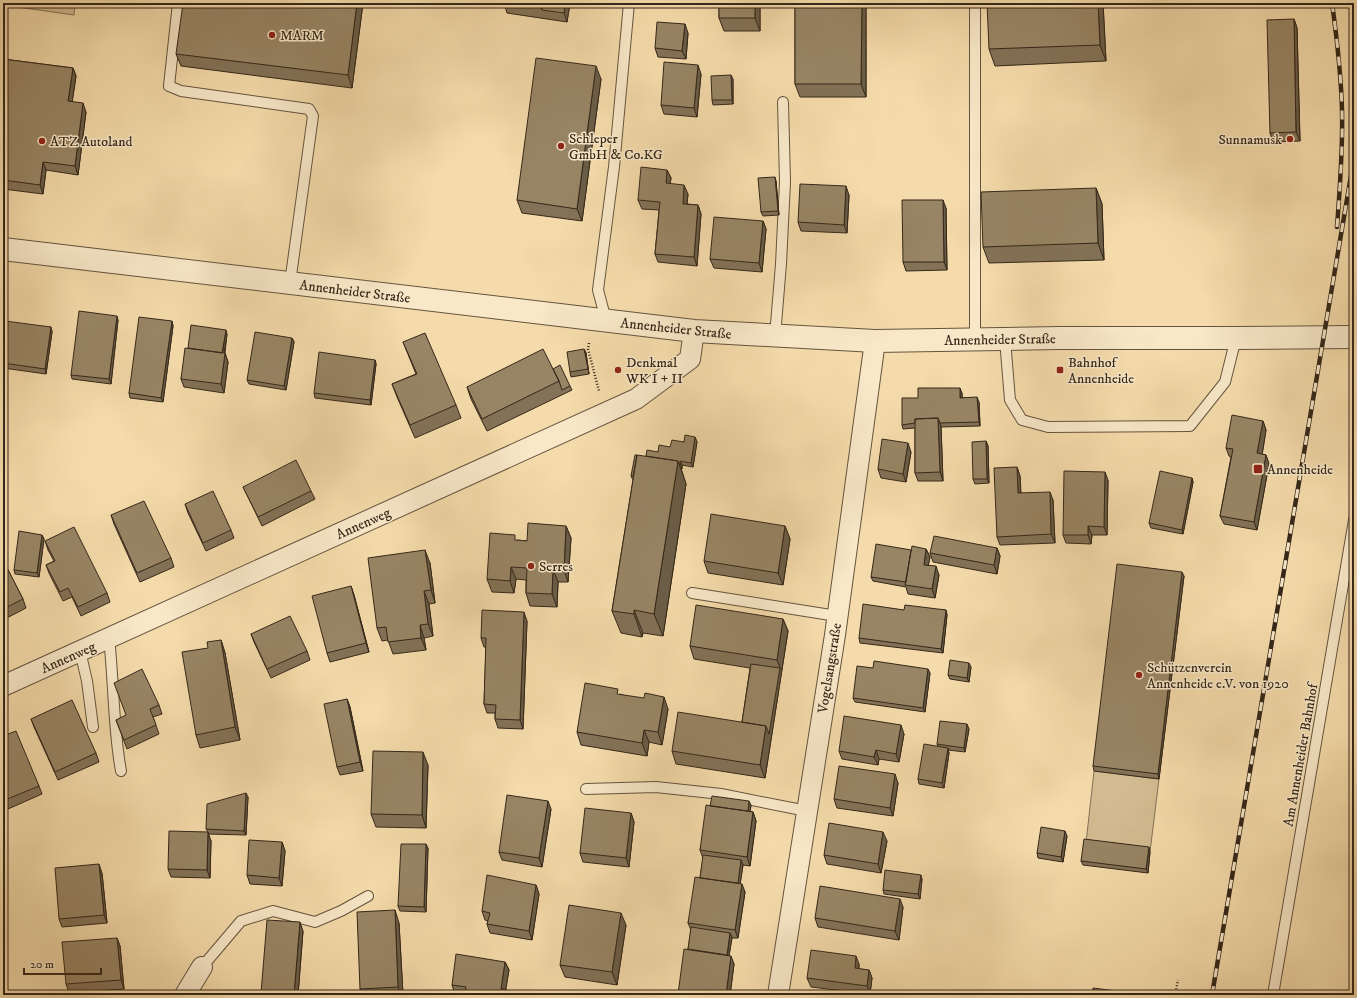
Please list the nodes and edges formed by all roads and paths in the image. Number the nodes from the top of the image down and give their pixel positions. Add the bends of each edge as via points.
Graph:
1 (178, 3) edge
2 (629, 3) edge
3 (975, 3) edge
4 (783, 102) dead end
5 (3, 249) edge
6 (290, 283) junction
7 (599, 320) junction
8 (694, 331) junction
9 (775, 336) junction
10 (1354, 337) edge
11 (1236, 338) junction
12 (975, 339) junction
13 (1004, 339) junction
14 (876, 341) junction
15 (605, 414) junction
16 (1354, 520) edge
17 (692, 593) dead end
18 (837, 616) junction
19 (109, 638) junction
20 (80, 651) junction
21 (3, 686) edge
22 (92, 727) dead end
23 (121, 771) dead end
24 (586, 789) dead end
25 (807, 810) junction
26 (368, 896) dead end
27 (202, 967) joint
28 (1178, 980) dead end
29 (185, 995) edge
30 (778, 995) edge
31 (1175, 995) edge
32 (1273, 995) edge

1 - 6 lane via 169,86 181,91 310,109 313,116
2 - 7 lane via 614,167 598,290
3 - 12 lane
4 - 9 lane via 785,182 782,264
5 - 6 street, Annenheider Straße
6 - 7 street, Annenheider Straße
7 - 8 street, Annenheider Straße
7 - 15 path via 588,349
8 - 9 street, Annenheider Straße
8 - 15 street, Annenweg via 690,359 636,400
9 - 14 street, Annenheider Straße
10 - 11 street, Annenheider Straße
11 - 13 street, Annenheider Straße
11 - 13 lane via 1225,382 1190,426 1048,427 1022,420 1010,400
12 - 13 street, Annenheider Straße
12 - 14 street, Annenheider Straße
14 - 18 street, Vogelsangstraße
15 - 19 street, Annenweg
16 - 32 lane, Am Annenheider Bahnhof
17 - 18 lane
18 - 25 street, Vogelsangstraße
19 - 20 street, Annenweg
19 - 23 lane via 117,749
20 - 21 street, Annenweg
20 - 22 lane via 87,681
24 - 25 lane via 656,787 721,794
25 - 30 street, Vogelsangstraße
26 - 27 lane via 315,922 273,911 241,921
27 - 29 street
28 - 31 path

